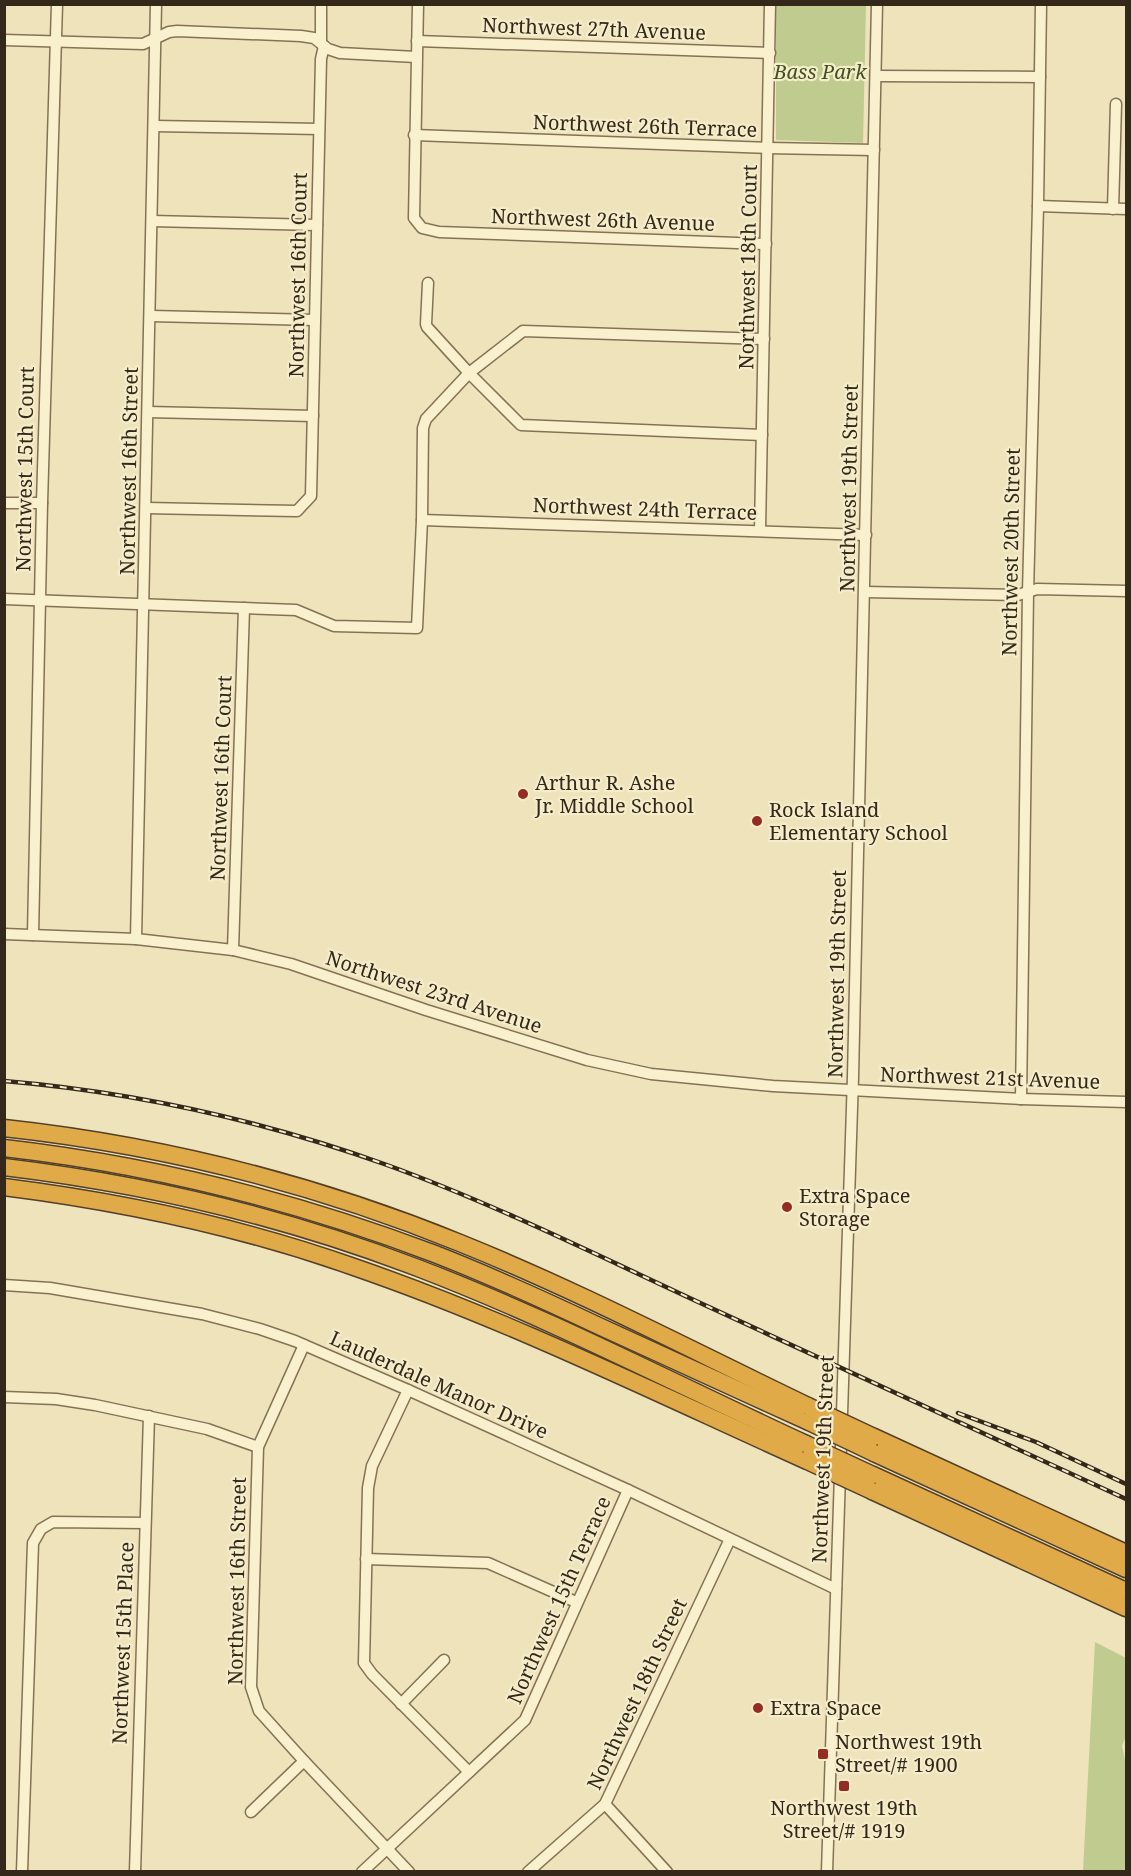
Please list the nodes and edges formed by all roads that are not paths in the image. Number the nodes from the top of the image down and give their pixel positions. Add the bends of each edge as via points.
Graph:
1 (57, 4) edge
2 (156, 4) edge
3 (321, 4) edge
4 (418, 4) edge
5 (770, 4) edge
6 (878, 4) edge
7 (1041, 4) edge
8 (155, 39) junction
9 (4, 40) edge
10 (417, 41) junction
11 (56, 43) junction
12 (322, 44) junction
13 (770, 53) junction
14 (416, 57) junction
15 (876, 76) junction
16 (1040, 77) junction
17 (1116, 104) dead end
18 (154, 126) junction
19 (319, 129) junction
20 (414, 135) junction
21 (768, 148) junction
22 (874, 150) junction
23 (1038, 206) junction
24 (1113, 209) junction
25 (1126, 209) edge
26 (152, 221) junction
27 (317, 225) junction
28 (766, 244) junction
29 (428, 283) dead end
30 (151, 316) junction
31 (315, 320) junction
32 (764, 339) junction
33 (469, 374) junction
34 (148, 412) junction
35 (313, 416) junction
36 (762, 435) junction
37 (4, 503) edge
38 (42, 503) junction
39 (146, 508) junction
40 (422, 520) junction
41 (760, 530) junction
42 (866, 535) junction
43 (1126, 591) edge
44 (865, 592) junction
45 (1028, 593) junction
46 (4, 599) edge
47 (40, 600) junction
48 (144, 603) junction
49 (244, 608) junction
50 (4, 934) edge
51 (33, 935) junction
52 (136, 939) junction
53 (233, 950) junction
54 (852, 1090) junction
55 (1021, 1099) junction
56 (1126, 1102) edge
57 (4, 1128) edge
58 (4, 1148) edge
59 (112, 1164) junction
60 (4, 1167) edge
61 (252, 1174) junction
62 (4, 1177) edge
63 (4, 1187) edge
64 (89, 1199) junction
65 (4, 1285) edge
66 (304, 1345) junction
67 (408, 1390) junction
68 (4, 1396) edge
69 (807, 1414) junction
70 (149, 1416) junction
71 (874, 1445) junction
72 (258, 1447) junction
73 (805, 1452) junction
74 (872, 1483) junction
75 (628, 1490) junction
76 (145, 1523) junction
77 (730, 1539) junction
78 (1126, 1553) edge
79 (366, 1560) junction
80 (1126, 1569) edge
81 (836, 1589) junction
82 (1126, 1591) edge
83 (576, 1602) junction
84 (1126, 1608) edge
85 (444, 1660) dead end
86 (401, 1704) junction
87 (304, 1761) junction
88 (469, 1772) junction
89 (605, 1804) junction
90 (251, 1812) dead end
91 (386, 1848) junction
92 (22, 1872) edge
93 (135, 1872) edge
94 (362, 1872) edge
95 (409, 1872) edge
96 (528, 1872) edge
97 (668, 1872) edge
98 (827, 1872) edge

1 - 11 street, Northwest 15th Court
2 - 8 street, Northwest 16th Street
3 - 12 street, Northwest 16th Court
4 - 10 street
5 - 13 street, Northwest 18th Court
6 - 15 street, Northwest 19th Street
7 - 16 street, Northwest 20th Street
8 - 11 street via 143,44
8 - 12 street via 177,31 301,36
8 - 18 street, Northwest 16th Street
9 - 11 street
10 - 13 street, Northwest 27th Avenue
10 - 14 street
11 - 38 street, Northwest 15th Court
12 - 14 street via 340,53
12 - 19 street, Northwest 16th Court
13 - 21 street, Northwest 18th Court
14 - 20 street
15 - 16 street
15 - 22 street, Northwest 19th Street
16 - 23 street, Northwest 20th Street
17 - 24 street
18 - 19 street
18 - 26 street, Northwest 16th Street
19 - 27 street, Northwest 16th Court
20 - 21 street, Northwest 26th Terrace
20 - 28 street, Northwest 26th Avenue via 414,218 422,228 439,232
21 - 22 street, Northwest 26th Terrace
21 - 28 street, Northwest 18th Court
22 - 42 street, Northwest 19th Street
23 - 24 street
23 - 45 street, Northwest 20th Street
24 - 25 street
26 - 27 street
26 - 30 street, Northwest 16th Street
27 - 31 street, Northwest 16th Court
28 - 32 street, Northwest 18th Court
29 - 33 street via 427,327
30 - 31 street
30 - 34 street, Northwest 16th Street
31 - 35 street, Northwest 16th Court
32 - 33 street via 523,331
32 - 36 street, Northwest 18th Court
33 - 36 street via 520,425
33 - 40 street via 426,418
34 - 35 street
34 - 39 street, Northwest 16th Street
35 - 39 street, Northwest 16th Court via 311,496 297,511
36 - 41 street, Northwest 18th Court
37 - 38 street
38 - 47 street, Northwest 15th Court
39 - 48 street, Northwest 16th Street
40 - 41 street, Northwest 24th Terrace
40 - 49 street via 417,628 334,626 296,610
41 - 42 street, Northwest 24th Terrace
42 - 44 street, Northwest 19th Street
43 - 45 street via 1037,588
44 - 45 street
44 - 54 street, Northwest 19th Street
45 - 55 street, Northwest 20th Street
46 - 47 street
47 - 48 street
47 - 51 street, Northwest 15th Court
48 - 49 street
48 - 52 street, Northwest 16th Street
49 - 53 street, Northwest 16th Court
50 - 51 street, Northwest 23rd Avenue
51 - 52 street, Northwest 23rd Avenue
52 - 53 street, Northwest 23rd Avenue
53 - 54 street, Northwest 23rd Avenue via 291,964 587,1060 651,1074
54 - 55 street, Northwest 21st Avenue
54 - 81 street, Northwest 19th Street
55 - 56 street, Northwest 21st Avenue
57 - 61 highway via 129,1147
58 - 59 highway
59 - 61 highway
59 - 69 highway via 202,1182 408,1244
60 - 73 highway via 183,1197 359,1247 502,1303
61 - 69 highway via 369,1209 488,1254 571,1292
62 - 64 highway
63 - 64 highway
64 - 73 highway via 236,1231 381,1276
65 - 66 street, Lauderdale Manor Drive via 50,1288 202,1314
66 - 67 street, Lauderdale Manor Drive
66 - 72 street, Northwest 16th Street
67 - 75 street, Lauderdale Manor Drive
67 - 79 street via 372,1466
68 - 70 street via 56,1399
69 - 71 highway, bridge
70 - 72 street via 207,1429
70 - 76 street, Northwest 15th Place
71 - 78 highway
71 - 80 highway
72 - 87 street, Northwest 16th Street via 251,1687 259,1711
73 - 74 highway, bridge
74 - 82 highway
74 - 84 highway
75 - 77 street, Lauderdale Manor Drive
75 - 83 street, Northwest 15th Terrace
76 - 92 street via 53,1522 41,1529 33,1543
76 - 93 street, Northwest 15th Place
77 - 81 street, Lauderdale Manor Drive
77 - 89 street, Northwest 18th Street
79 - 83 street via 488,1563
79 - 86 street via 364,1664
81 - 98 street, Northwest 19th Street
83 - 88 street, Northwest 15th Terrace via 525,1720
85 - 86 street
86 - 88 street
87 - 90 street
87 - 91 street, Northwest 16th Street
88 - 91 street, Northwest 15th Terrace
89 - 96 street, Northwest 18th Street
89 - 97 street
91 - 94 street, Northwest 15th Terrace
91 - 95 street, Northwest 16th Street

